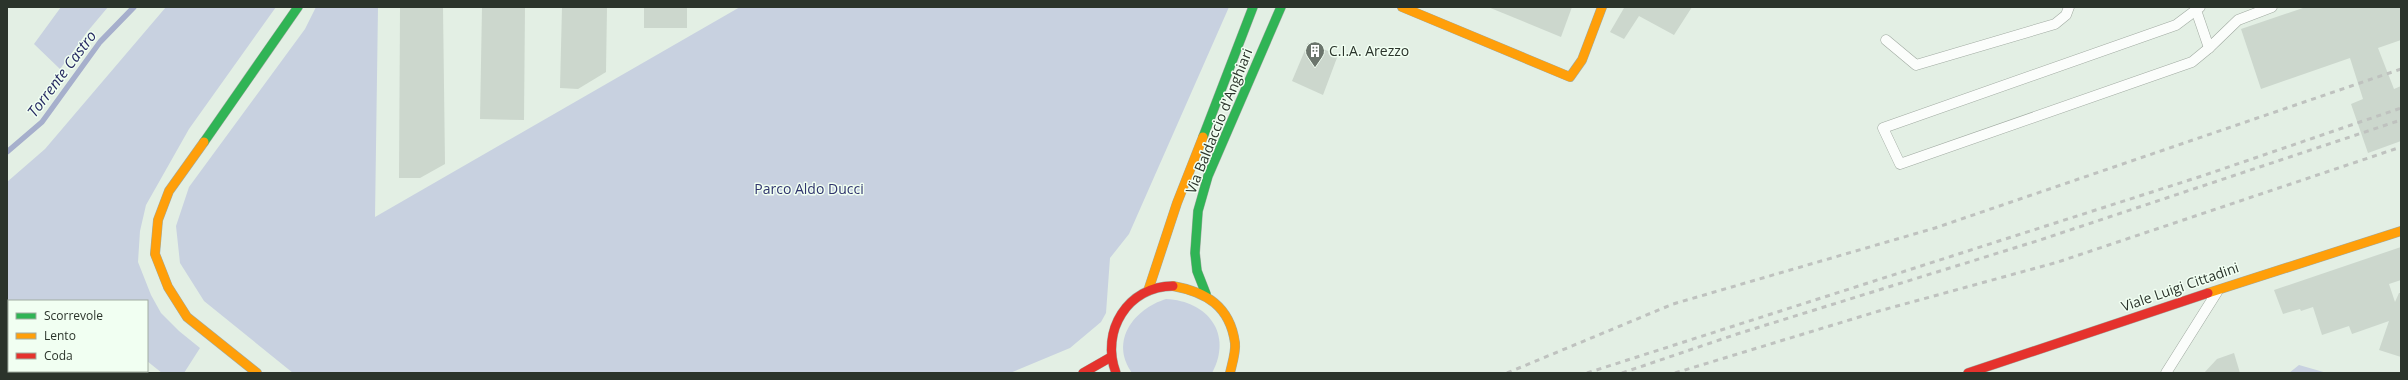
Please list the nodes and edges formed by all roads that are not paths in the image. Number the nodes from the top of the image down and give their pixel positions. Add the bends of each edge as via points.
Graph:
1 (298, 7) edge
2 (1253, 7) edge
3 (1281, 7) edge
4 (1402, 7) edge
5 (1602, 7) edge
6 (2069, 7) edge
7 (2272, 7) edge
8 (2197, 8) edge
9 (1886, 40) dead end
10 (2209, 48) junction
11 (2401, 231) edge
12 (2219, 289) junction
13 (1148, 290) junction
14 (1206, 294) junction
15 (1111, 357) junction
16 (258, 373) edge
17 (1083, 373) edge
18 (1116, 373) edge
19 (1230, 373) edge
20 (1968, 373) edge
21 (2166, 373) edge

1 - 16 main road via 169,191 158,220 155,254 168,287 187,317
2 - 13 main road, Via Baldaccio d'Anghiari via 1177,203
3 - 14 main road, Via Baldaccio d'Anghiari via 1208,176 1198,211 1195,253 1197,271
4 - 5 main road via 1570,77 1582,60
6 - 9 lane via 2066,15 2055,24 1916,66
7 - 10 lane via 2238,20
8 - 10 lane
8 - 10 lane via 2176,25 1883,128 1900,164 2192,62
11 - 12 main road, Viale Luigi Cittadini
12 - 20 main road, Viale Luigi Cittadini
12 - 21 lane
13 - 14 main road via 1177,285
13 - 15 main road via 1131,302 1118,317 1111,336
14 - 19 main road via 1225,312 1231,324 1236,349
15 - 17 main road
15 - 18 main road

